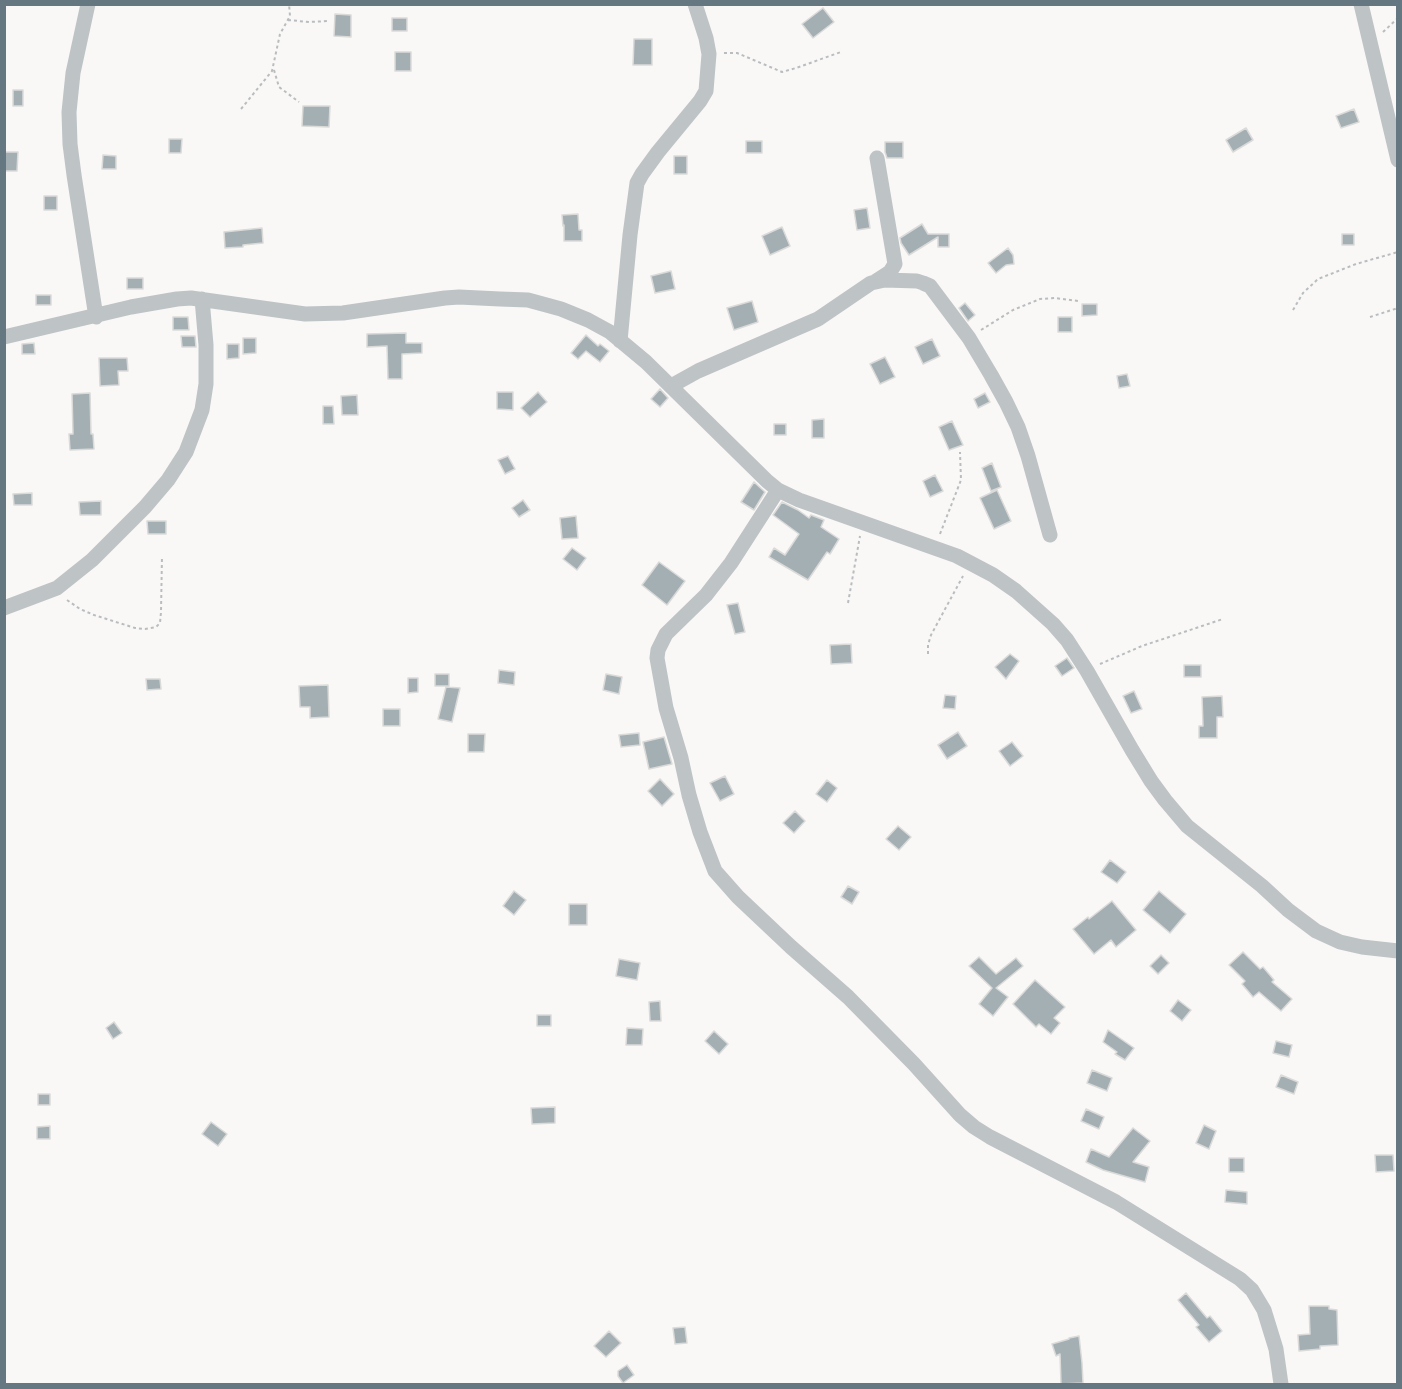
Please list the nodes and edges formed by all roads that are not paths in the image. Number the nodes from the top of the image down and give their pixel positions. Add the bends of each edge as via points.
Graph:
1 (88, 4) edge
2 (695, 4) edge
3 (1361, 4) edge
4 (877, 158) dead end
5 (1398, 160) edge
6 (876, 281) junction
7 (202, 299) junction
8 (96, 317) junction
9 (4, 337) edge
10 (620, 341) junction
11 (671, 386) junction
12 (778, 490) junction
13 (1050, 535) dead end
14 (4, 608) edge
15 (1398, 951) edge
16 (1281, 1384) edge

1 - 8 street via 72,73 69,112 74,175
2 - 10 street via 710,54 706,92 637,183
3 - 5 street
4 - 6 street via 895,264 891,272
6 - 11 street via 818,319
6 - 13 street via 917,281 930,286 969,338 1018,427
7 - 8 street via 177,299
7 - 10 street via 305,314 343,313 459,297 528,300 588,320
7 - 14 street via 206,384 202,410 186,452 145,507 92,560 57,588
8 - 9 street
10 - 11 street
11 - 12 street
12 - 15 street via 957,556 1016,591 1067,640 1151,781 1188,826 1316,931 1340,942
12 - 16 street via 731,563 706,595 666,634 658,650 666,708 700,832 715,871 760,918 848,997 974,1127 1116,1202 1240,1279 1264,1310

